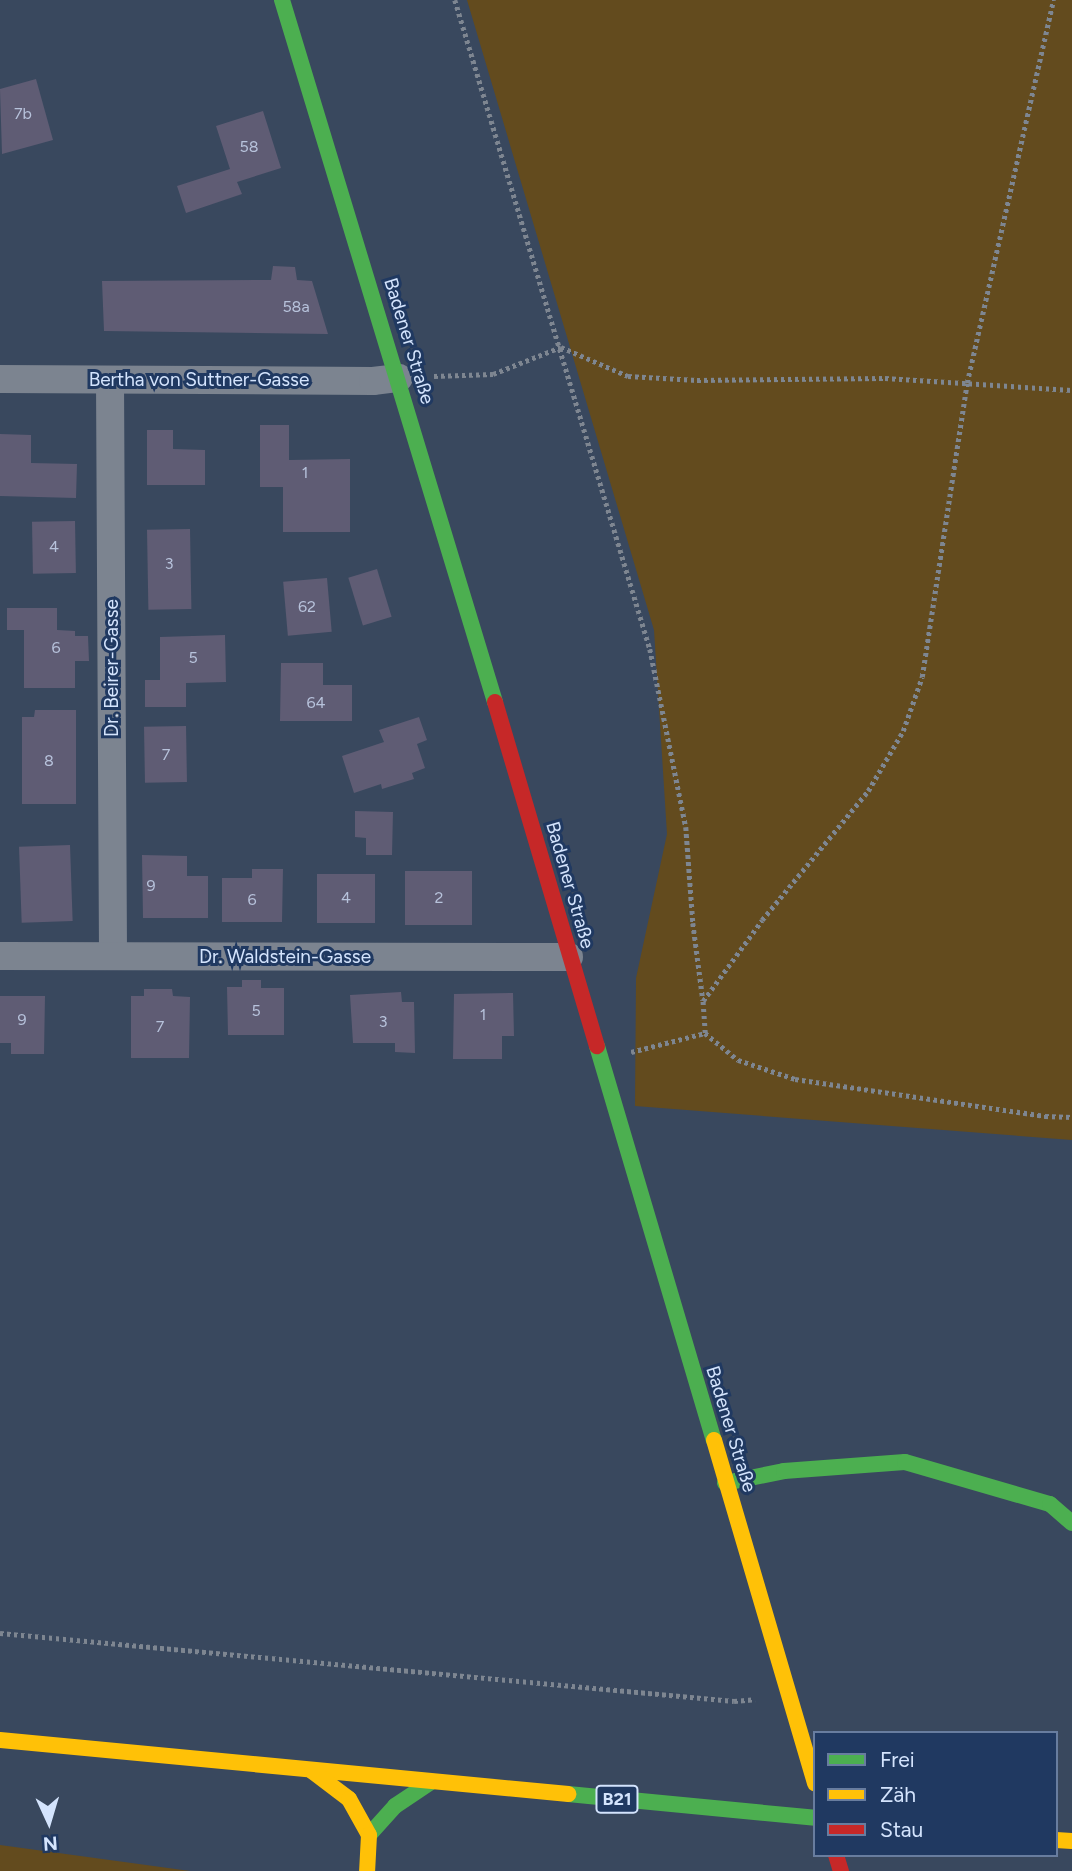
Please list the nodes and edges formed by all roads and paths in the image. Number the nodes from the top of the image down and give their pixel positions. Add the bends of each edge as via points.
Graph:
1 (282, 0) edge
2 (455, 0) edge
3 (1054, 0) edge
4 (561, 347) junction
5 (2, 372) edge
6 (398, 378) junction
7 (110, 380) junction
8 (967, 383) junction
9 (1072, 390) edge
10 (0, 956) edge
11 (113, 956) junction
12 (569, 957) junction
13 (703, 1001) junction
14 (705, 1033) junction
15 (600, 1060) junction
16 (1072, 1117) edge
17 (725, 1483) junction
18 (1072, 1523) edge
19 (0, 1633) edge
20 (789, 1697) junction
21 (0, 1740) edge
22 (312, 1771) junction
23 (813, 1776) edge
24 (431, 1782) junction
25 (813, 1818) edge
26 (369, 1835) junction
27 (367, 1871) edge

1 - 6 main road, Badener Straße
2 - 4 path
3 - 8 path
4 - 6 path via 493,374
4 - 8 path via 628,376
4 - 13 path via 650,649 686,827
5 - 7 street, Bertha von Suttner-Gasse
6 - 7 street, Bertha von Suttner-Gasse via 373,382
6 - 12 main road, Badener Straße
7 - 11 street, Dr. Beirer-Gasse
8 - 9 path
8 - 13 path via 922,677 903,731 867,791
10 - 11 street, Dr. Waldstein-Gasse
11 - 12 street, Dr. Waldstein-Gasse
12 - 15 main road, Badener Straße
13 - 14 path
14 - 15 path
14 - 16 path via 738,1060 795,1079
15 - 17 main road, Badener Straße
17 - 18 main road via 784,1471 905,1462 1050,1504
17 - 20 main road, Badener Straße
19 - 20 path via 734,1701
20 - 23 main road, Badener Straße
21 - 22 main road, B21
22 - 24 main road, B21
22 - 26 main road via 349,1799
24 - 25 main road, B21
24 - 26 main road via 395,1805
26 - 27 main road

